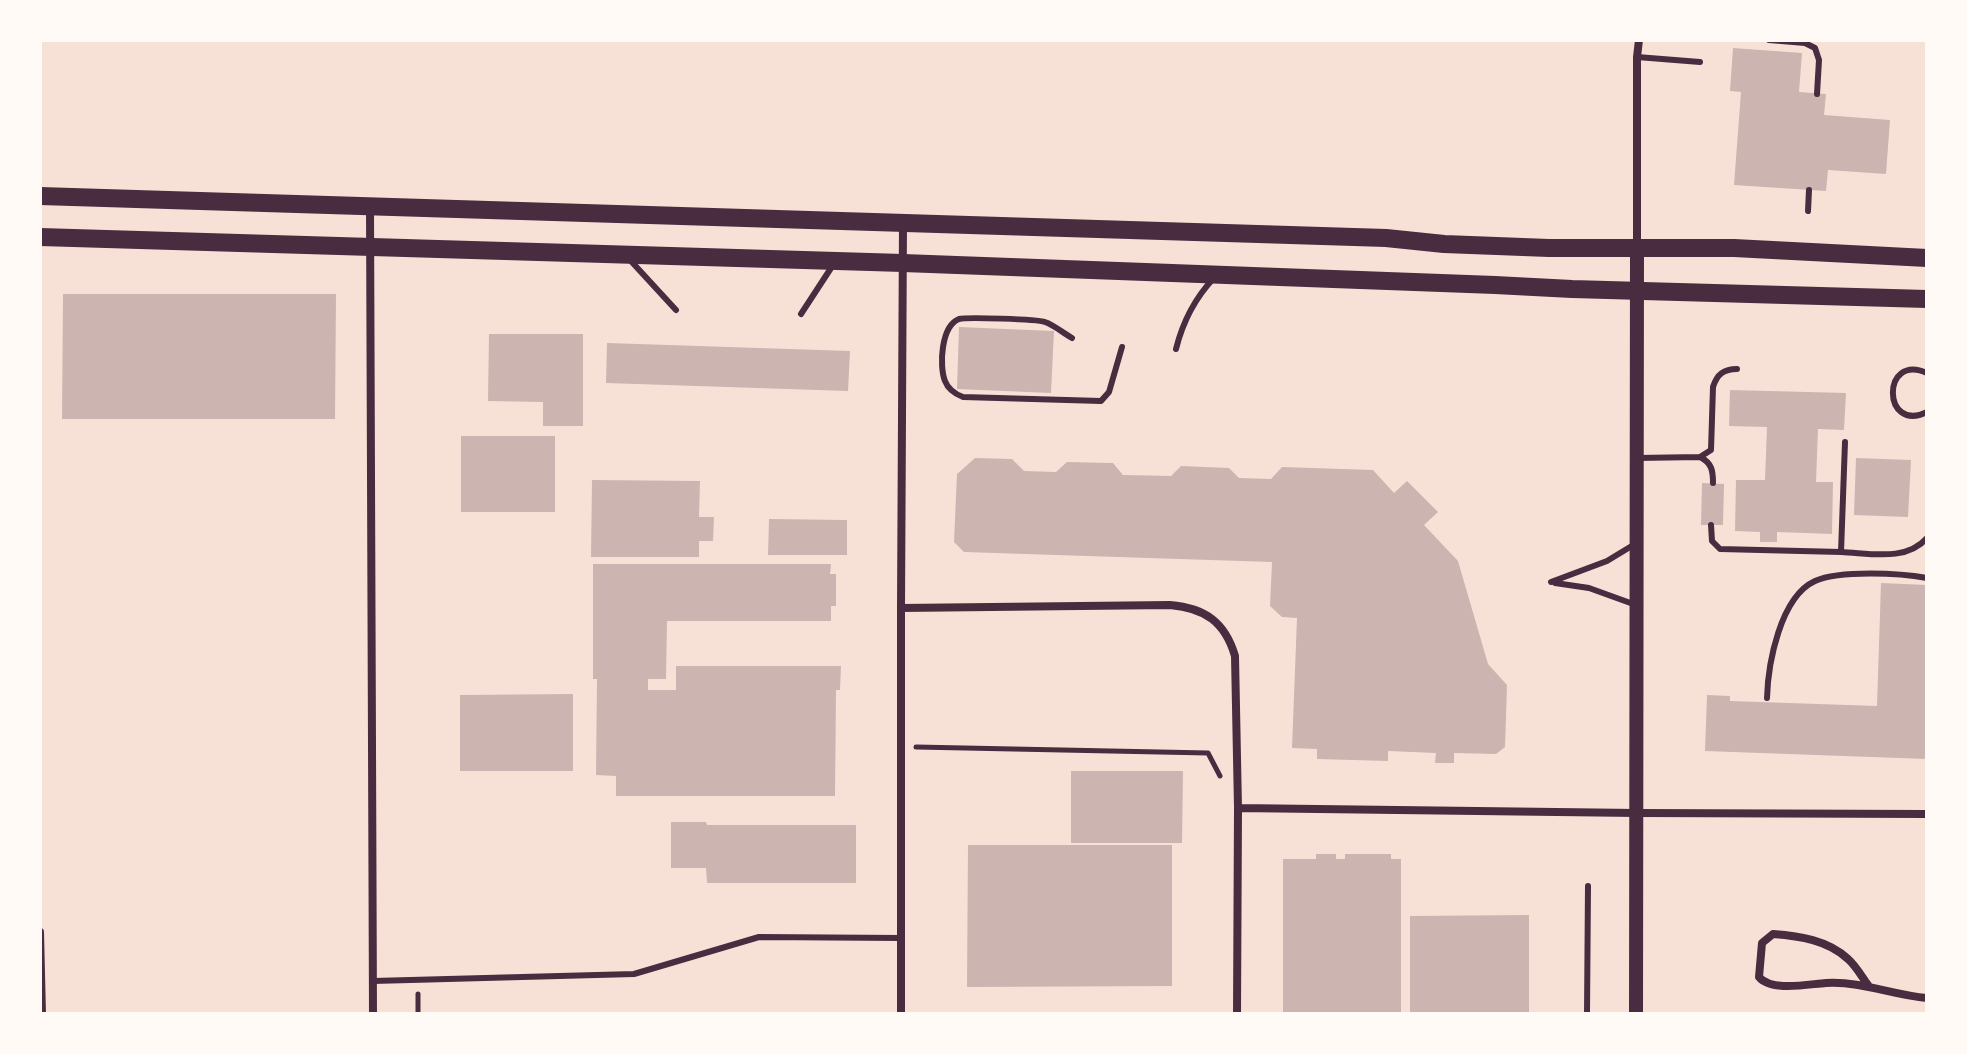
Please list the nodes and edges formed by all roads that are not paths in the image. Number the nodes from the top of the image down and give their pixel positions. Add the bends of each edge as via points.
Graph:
1 (1639, 40) edge
2 (1769, 40) edge
3 (1637, 57) junction
4 (1700, 62) dead end
5 (1817, 94) dead end
6 (1809, 190) dead end
7 (40, 196) edge
8 (370, 206) junction
9 (1808, 211) dead end
10 (903, 223) junction
11 (40, 237) edge
12 (371, 248) junction
13 (1637, 248) junction
14 (625, 256) junction
15 (1927, 258) edge
16 (835, 262) junction
17 (903, 263) junction
18 (1217, 275) junction
19 (1637, 291) junction
20 (1927, 299) edge
21 (676, 310) dead end
22 (801, 314) dead end
23 (1072, 338) dead end
24 (1122, 347) dead end
25 (1176, 349) dead end
26 (1737, 369) dead end
27 (1927, 373) edge
28 (1926, 413) edge
29 (1927, 422) edge
30 (1845, 442) dead end
31 (1700, 457) junction
32 (1637, 458) junction
33 (1713, 483) dead end
34 (1711, 525) dead end
35 (1927, 538) edge
36 (1637, 543) junction
37 (1841, 552) junction
38 (1927, 578) edge
39 (1636, 605) junction
40 (901, 608) junction
41 (1767, 698) dead end
42 (1238, 808) junction
43 (1636, 813) junction
44 (1927, 814) edge
45 (1588, 886) dead end
46 (40, 932) edge
47 (901, 938) junction
48 (373, 981) junction
49 (1868, 985) junction
50 (1927, 998) edge
51 (42, 1014) edge
52 (373, 1014) edge
53 (901, 1014) edge
54 (1237, 1014) edge
55 (1587, 1014) edge
56 (1636, 1014) edge

1 - 3 street
2 - 5 lane via 1815,48
3 - 4 lane
3 - 13 street
6 - 9 lane
7 - 8 main road
8 - 10 main road
8 - 12 street
10 - 13 main road
10 - 17 street
11 - 12 main road
12 - 14 main road
12 - 48 street
13 - 15 main road
13 - 19 street
14 - 16 main road
14 - 21 lane
16 - 17 main road
16 - 22 lane
17 - 18 main road
17 - 40 street
18 - 19 main road
18 - 25 lane via 1188,313
19 - 20 main road
19 - 32 street
23 - 24 lane via 1043,321 961,318 943,340 945,382 963,397 1101,401 1109,392
26 - 31 lane via 1716,379 1711,450
27 - 28 lane via 1905,372 1891,393 1898,410 1915,417
28 - 29 lane
30 - 37 lane
31 - 32 lane
31 - 33 lane via 1712,467
32 - 36 street
34 - 37 lane via 1712,541 1720,549
35 - 37 lane via 1895,554
36 - 39 street
36 - 39 lane via 1607,561 1551,582 1589,588
38 - 41 lane via 1834,575 1798,592 1775,645
39 - 43 street
40 - 42 street via 1170,605 1200,611 1224,630 1235,656
40 - 47 street
42 - 43 street
42 - 54 street
43 - 44 street
43 - 56 street
45 - 55 lane
46 - 51 street
47 - 48 lane via 759,937 634,974
47 - 53 street
48 - 52 street
49 - 49 street via 1762,982 1762,943 1773,934 1833,948 1849,959
49 - 50 street

